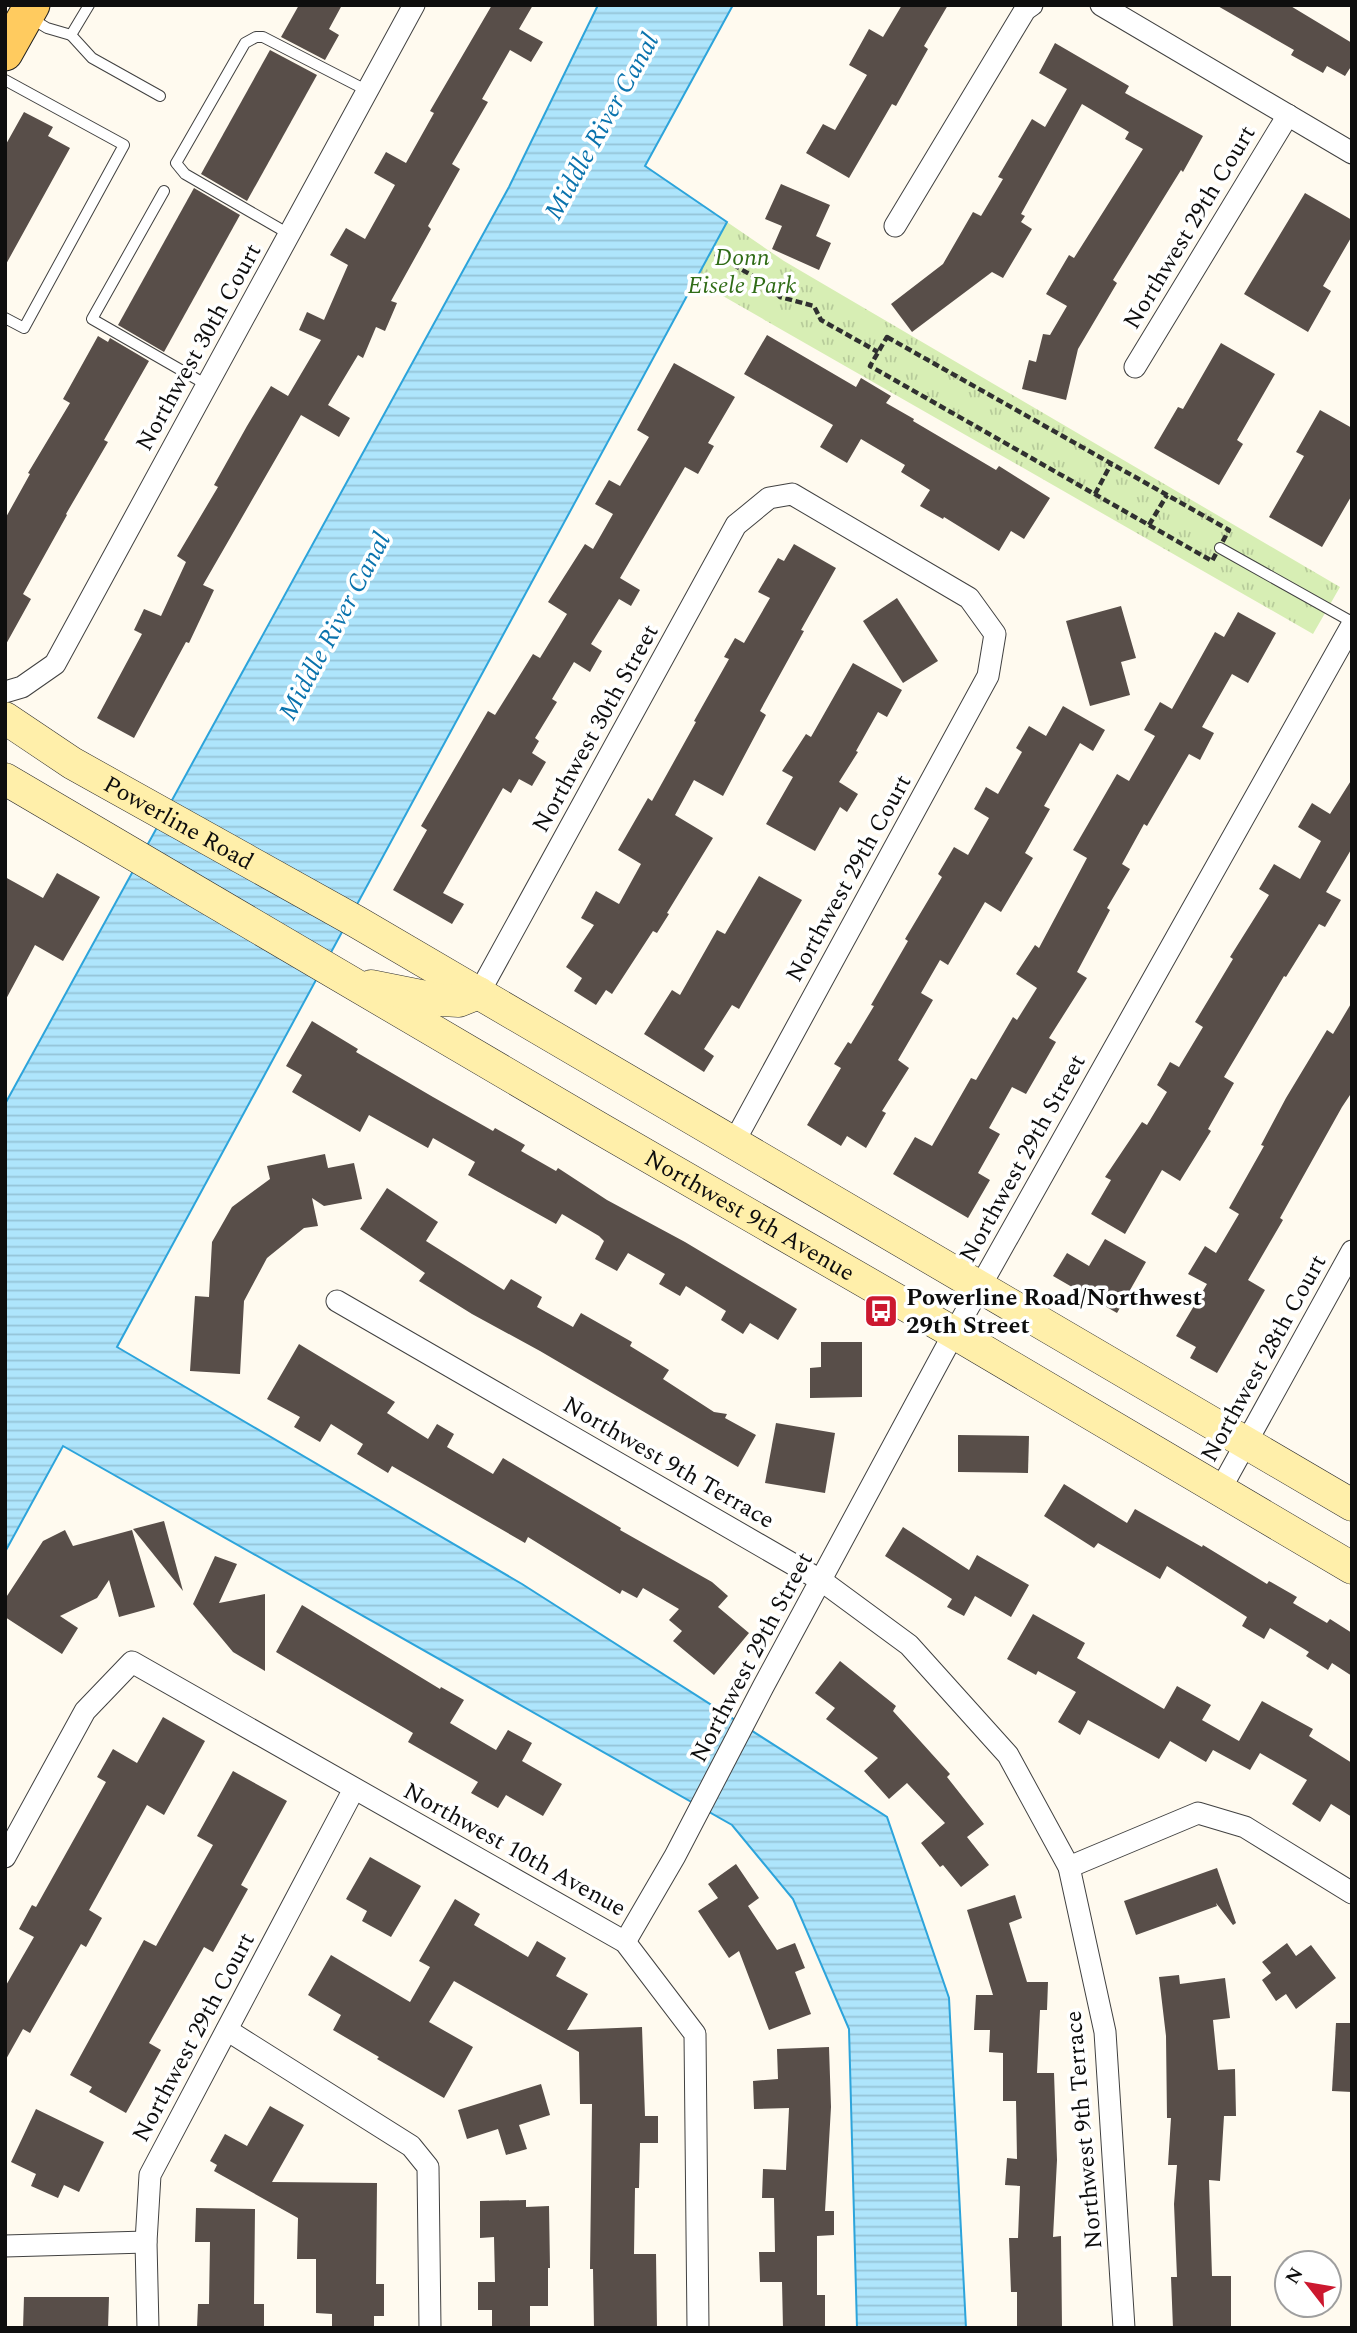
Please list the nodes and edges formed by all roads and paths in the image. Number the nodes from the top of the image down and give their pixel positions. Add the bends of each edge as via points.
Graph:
1 (89, 5) edge
2 (414, 5) edge
3 (1032, 5) edge
4 (1101, 5) edge
5 (29, 10) edge
6 (71, 35) junction
7 (5, 53) edge
8 (5, 80) edge
9 (368, 91) junction
10 (160, 96) dead end
11 (1288, 115) junction
12 (1352, 153) edge
13 (164, 191) dead end
14 (895, 226) dead end
15 (289, 234) junction
16 (715, 254) dead end
17 (5, 318) edge
18 (878, 352) junction
19 (1135, 367) dead end
20 (207, 385) junction
21 (1111, 464) junction
22 (1095, 494) junction
23 (1167, 495) junction
24 (769, 498) joint
25 (1149, 525) junction
26 (1220, 548) junction
27 (1352, 624) edge
28 (5, 692) edge
29 (5, 718) edge
30 (72, 763) junction
31 (5, 769) edge
32 (5, 779) edge
33 (342, 976) junction
34 (479, 993) junction
35 (734, 1142) junction
36 (1352, 1251) edge
37 (980, 1287) junction
38 (337, 1301) dead end
39 (954, 1333) junction
40 (1247, 1443) junction
41 (1220, 1490) junction
42 (1352, 1505) edge
43 (1352, 1568) edge
44 (822, 1581) junction
45 (354, 1789) junction
46 (5, 1857) edge
47 (1069, 1867) junction
48 (1352, 1893) edge
49 (625, 1942) junction
50 (227, 2030) junction
51 (146, 2242) junction
52 (5, 2246) edge
53 (148, 2328) edge
54 (430, 2328) edge
55 (698, 2328) edge
56 (1124, 2328) edge

1 - 6 lane
2 - 9 street, Northwest 30th Court
3 - 14 street
4 - 11 street
5 - 6 lane via 47,27
5 - 7 main road
6 - 10 lane via 92,58
8 - 17 lane via 124,145 24,328
9 - 15 street, Northwest 30th Court
9 - 15 lane via 256,37 245,43 176,163 185,174
11 - 12 street
11 - 19 street, Northwest 29th Court
13 - 20 lane via 92,319
15 - 20 street, Northwest 30th Court
16 - 18 path via 770,286 780,297 814,306 821,320
18 - 21 path via 887,337
18 - 22 path via 870,366
20 - 28 street, Northwest 30th Court via 55,664 22,687
21 - 22 path
21 - 23 path
22 - 25 path
23 - 25 path
23 - 26 path via 1229,530
24 - 34 street, Northwest 30th Street via 736,525
24 - 35 street, Northwest 29th Court via 792,494 969,597 995,634 988,676
25 - 26 path via 1212,561
26 - 27 lane
27 - 37 street, Northwest 29th Street
29 - 30 main road, Powerline Road
30 - 31 main road via 34,761
30 - 34 main road, Powerline Road
32 - 33 main road, Powerline Road
33 - 34 main road via 441,1000 459,1001
33 - 39 main road, Northwest 9th Avenue
34 - 35 main road
35 - 37 main road
36 - 40 street, Northwest 28th Court
37 - 39 street, Northwest 29th Street
37 - 40 main road
38 - 44 street, Northwest 9th Terrace
39 - 41 main road, Northwest 9th Avenue
39 - 44 street, Northwest 29th Street
40 - 41 street, Northwest 28th Court
40 - 42 main road
41 - 43 main road, Northwest 9th Avenue
44 - 47 street, Northwest 9th Terrace via 909,1645 991,1735 1008,1755
44 - 49 street, Northwest 29th Street
45 - 46 street, Northwest 10th Avenue via 132,1662 85,1711
45 - 49 street, Northwest 10th Avenue
45 - 50 street, Northwest 29th Court
47 - 48 street via 1198,1813 1245,1827
47 - 56 street, Northwest 9th Terrace via 1105,2032
49 - 55 street, Northwest 10th Avenue via 695,2034
50 - 51 street, Northwest 29th Court via 150,2175
50 - 54 street via 411,2146 428,2167
51 - 52 street
51 - 53 street, Northwest 29th Court

